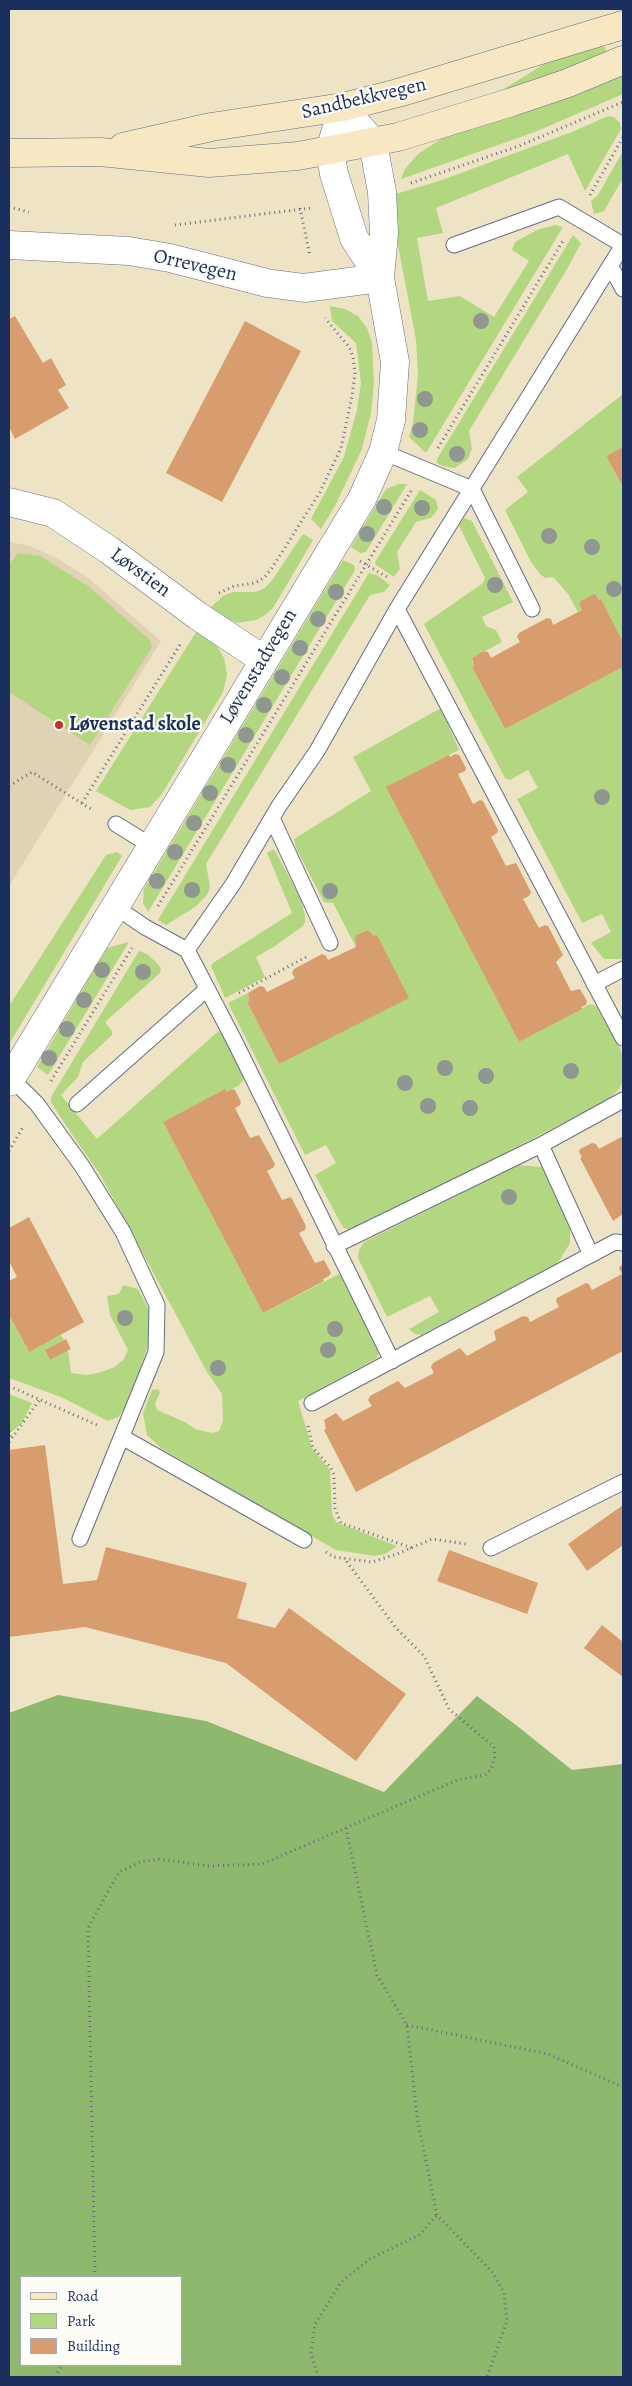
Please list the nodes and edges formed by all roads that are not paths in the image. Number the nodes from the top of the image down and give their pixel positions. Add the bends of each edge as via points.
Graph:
1 (623, 24) edge
2 (623, 60) edge
3 (343, 107) junction
4 (373, 143) junction
5 (330, 150) junction
6 (100, 152) junction
7 (9, 153) edge
8 (9, 245) edge
9 (454, 245) dead end
10 (623, 245) edge
11 (611, 267) junction
12 (380, 278) junction
13 (623, 289) edge
14 (383, 452) junction
15 (472, 489) junction
16 (9, 502) edge
17 (397, 609) junction
18 (532, 609) dead end
19 (264, 660) junction
20 (272, 818) junction
21 (116, 824) road end
22 (150, 845) junction
23 (114, 906) junction
24 (330, 943) road end
25 (187, 950) junction
26 (623, 969) edge
27 (594, 984) junction
28 (207, 988) junction
29 (623, 1038) edge
30 (10, 1080) edge
31 (623, 1100) edge
32 (77, 1104) dead end
33 (541, 1145) junction
34 (623, 1243) edge
35 (334, 1246) junction
36 (591, 1255) junction
37 (392, 1361) junction
38 (312, 1403) road end
39 (122, 1436) junction
40 (623, 1482) edge
41 (80, 1539) dead end
42 (304, 1540) road end
43 (491, 1548) road end

1 - 3 main road, Sandbekkvegen via 434,83
2 - 4 main road, Sandbekkvegen via 512,102
3 - 4 street, Løvenstadvegen
3 - 5 street, Løvenstadvegen
3 - 6 main road, Sandbekkvegen via 211,127
4 - 5 main road, Sandbekkvegen
4 - 12 street, Løvenstadvegen via 382,192 384,233
5 - 6 main road, Sandbekkvegen via 298,156 209,163
5 - 12 street, Løvenstadvegen via 354,238
6 - 7 main road, Sandbekkvegen
8 - 12 street, Orrevegen via 128,251 170,258 267,283 304,288
9 - 10 lane via 559,207
10 - 11 lane
11 - 13 lane
11 - 15 lane
12 - 14 street, Løvenstadvegen via 396,362 391,420
14 - 15 lane
14 - 19 street, Løvenstadvegen via 362,499
15 - 17 lane
15 - 18 lane
16 - 19 street, Løvstien via 53,513
17 - 20 lane via 317,751
17 - 27 lane
19 - 22 street, Løvenstadvegen
20 - 24 lane
20 - 25 lane via 233,884
21 - 22 lane
22 - 23 street, Løvenstadvegen
23 - 25 lane
23 - 30 street, Løvenstadvegen
25 - 28 lane
26 - 27 lane
27 - 29 lane
28 - 32 lane
28 - 35 lane
30 - 39 lane via 37,1104 82,1166 123,1232 157,1305 156,1352
31 - 33 lane
33 - 35 lane
33 - 36 lane
34 - 36 lane via 615,1242
35 - 37 lane
36 - 37 lane
37 - 38 lane
39 - 41 lane
39 - 42 lane
40 - 43 lane

